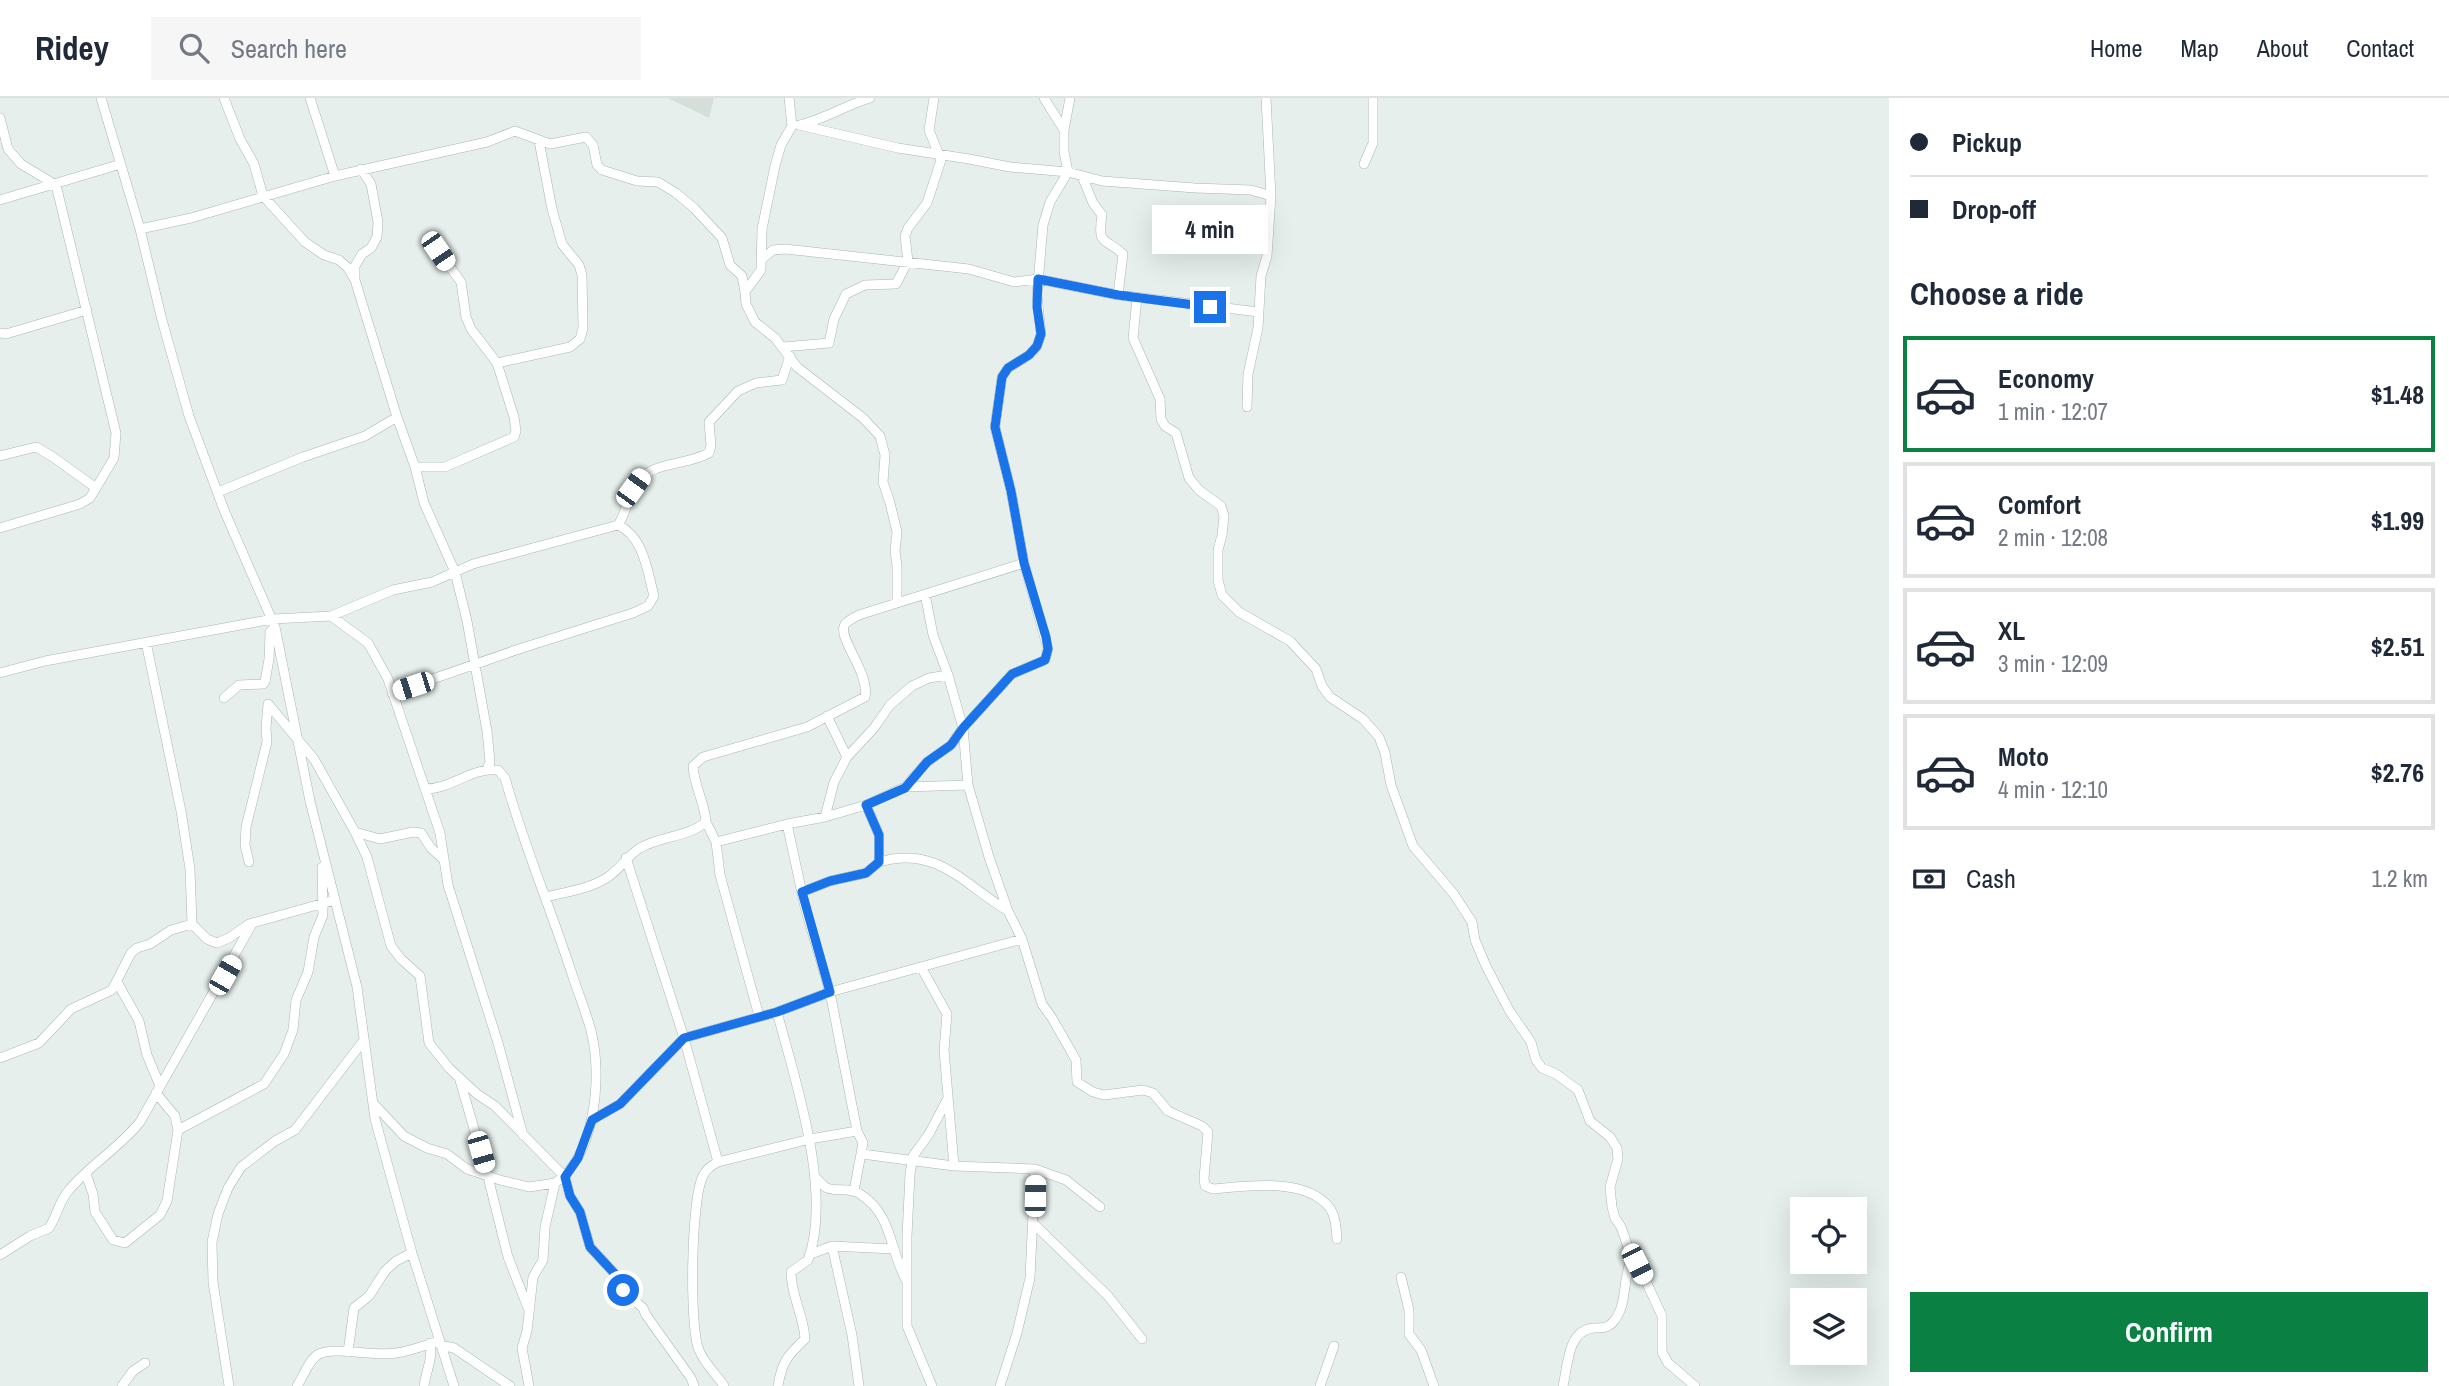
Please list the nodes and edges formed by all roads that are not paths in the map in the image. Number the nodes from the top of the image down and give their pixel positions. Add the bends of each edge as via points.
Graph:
1 (101, 98) edge
2 (224, 98) edge
3 (310, 98) edge
4 (789, 98) edge
5 (870, 98) edge
6 (934, 98) edge
7 (1044, 98) edge
8 (1070, 98) edge
9 (1266, 98) edge
10 (1373, 98) edge
11 (0, 118) edge
12 (795, 125) junction
13 (1064, 130) junction
14 (539, 141) junction
15 (939, 153) junction
16 (121, 164) junction
17 (1364, 164) dead end
18 (361, 169) junction
19 (1068, 172) junction
20 (335, 176) junction
21 (1082, 176) junction
22 (56, 185) junction
23 (263, 196) junction
24 (1271, 196) junction
25 (0, 200) edge
26 (140, 229) junction
27 (438, 251) dead end
28 (762, 259) junction
29 (908, 261) junction
30 (1038, 279) junction
31 (355, 280) junction
32 (745, 292) junction
33 (1118, 295) junction
34 (1137, 298) junction
35 (87, 310) junction
36 (1259, 312) junction
37 (0, 333) edge
38 (783, 347) junction
39 (790, 356) junction
40 (497, 363) junction
41 (1247, 407) dead end
42 (397, 417) junction
43 (0, 456) edge
44 (415, 467) junction
45 (96, 488) junction
46 (218, 492) junction
47 (618, 525) junction
48 (0, 528) edge
49 (1024, 563) junction
50 (455, 572) junction
51 (925, 594) junction
52 (897, 603) junction
53 (331, 615) junction
54 (274, 623) junction
55 (146, 642) junction
56 (475, 665) junction
57 (0, 673) edge
58 (948, 675) junction
59 (393, 692) junction
60 (224, 698) dead end
61 (827, 716) junction
62 (963, 728) junction
63 (299, 741) junction
64 (847, 757) junction
65 (487, 769) junction
66 (968, 785) junction
67 (905, 788) junction
68 (425, 789) junction
69 (866, 805) junction
70 (825, 817) junction
71 (706, 822) junction
72 (787, 824) junction
73 (355, 832) junction
74 (716, 842) junction
75 (322, 849) junction
76 (626, 858) junction
77 (444, 860) junction
78 (249, 862) dead end
79 (879, 862) junction
80 (802, 892) junction
81 (545, 897) junction
82 (335, 900) junction
83 (323, 902) junction
84 (1008, 911) junction
85 (192, 924) junction
86 (253, 924) junction
87 (1021, 939) junction
88 (921, 967) junction
89 (117, 982) junction
90 (830, 992) junction
91 (777, 1012) junction
92 (760, 1016) junction
93 (684, 1038) junction
94 (364, 1040) junction
95 (0, 1058) edge
96 (459, 1077) junction
97 (158, 1089) junction
98 (948, 1098) junction
99 (373, 1103) junction
100 (592, 1120) junction
101 (178, 1130) junction
102 (857, 1131) junction
103 (523, 1136) junction
104 (810, 1139) junction
105 (862, 1154) junction
106 (718, 1162) junction
107 (912, 1162) junction
108 (954, 1166) junction
109 (1035, 1169) junction
110 (86, 1174) junction
111 (488, 1177) junction
112 (565, 1177) junction
113 (815, 1177) junction
114 (555, 1183) junction
115 (854, 1191) junction
116 (1100, 1207) dead end
117 (1034, 1224) junction
118 (1337, 1239) dead end
119 (832, 1246) junction
120 (893, 1249) junction
121 (412, 1253) junction
122 (811, 1254) junction
123 (0, 1255) edge
124 (1632, 1258) junction
125 (1401, 1277) dead end
126 (907, 1282) junction
127 (529, 1310) junction
128 (1142, 1339) dead end
129 (437, 1343) junction
130 (1334, 1346) dead end
131 (348, 1352) junction
132 (145, 1363) dead end
133 (122, 1386) edge
134 (229, 1386) edge
135 (297, 1386) edge
136 (424, 1386) edge
137 (454, 1386) edge
138 (510, 1386) edge
139 (529, 1386) edge
140 (694, 1386) edge
141 (724, 1386) edge
142 (778, 1386) edge
143 (859, 1386) edge
144 (932, 1386) edge
145 (1000, 1386) edge
146 (1321, 1386) edge
147 (1434, 1386) edge
148 (1563, 1386) edge
149 (1695, 1386) edge

1 - 16 street
2 - 23 street
3 - 20 street
4 - 12 street
5 - 12 street
6 - 15 street via 929,130
7 - 13 street
8 - 13 street
9 - 24 street
10 - 17 street via 1373,143
11 - 22 street via 8,149 21,164
12 - 15 street
12 - 28 street via 781,145 775,166 762,229
13 - 19 street
14 - 18 street via 515,131 499,139
14 - 32 street via 550,144 586,137 602,170 658,182 676,192 722,238 730,265 742,276
14 - 40 street via 562,244 582,275 583,328 580,339 570,347
15 - 19 street via 1010,167
15 - 29 street via 942,160 927,203 905,236
16 - 22 street
16 - 26 street
18 - 20 street
18 - 31 street via 371,184 378,222 377,237 355,266
19 - 21 street
19 - 30 street via 1043,225
20 - 23 street
21 - 24 street via 1160,186 1251,190
21 - 33 street via 1102,215 1101,238 1123,254
22 - 25 street
22 - 35 street
23 - 26 street
23 - 31 street via 305,242 339,260
24 - 36 street
26 - 46 street via 189,416
27 - 40 street via 461,282 471,329
28 - 29 street via 773,250 785,249
28 - 32 street via 761,270
29 - 30 street via 969,269 1014,282
29 - 38 street via 896,284 865,285 846,293 829,343
30 - 33 street
30 - 49 street via 1041,334 1029,355 1002,377 995,427
31 - 42 street
32 - 38 street via 755,322
33 - 34 street
34 - 36 street
34 - 124 street via 1133,338 1160,398 1161,419 1176,433 1189,478 1221,506 1224,516 1218,550 1222,595 1239,612 1290,641 1315,669 1330,697 1363,719 1379,737 1413,846 1472,922 1486,966 1531,1042 1536,1060 1578,1090 1590,1121 1617,1148 1610,1186 1612,1207
35 - 37 street
35 - 45 street via 116,432 114,458
36 - 41 street
38 - 39 street
39 - 47 street via 782,380 738,391 709,422 709,453 641,476
39 - 52 street via 797,367 880,436 885,455 883,482 897,532
40 - 44 street via 514,417 514,437 445,467
42 - 44 street
42 - 46 street via 365,436
43 - 45 street via 36,447
44 - 50 street via 424,503
45 - 48 street via 80,504
46 - 54 street
47 - 50 street
47 - 56 street via 631,531 641,548 654,596 648,606
49 - 51 street
49 - 62 street via 1046,637 1045,660 1012,674
50 - 53 street
50 - 56 street
51 - 52 street
51 - 58 street via 933,635
52 - 61 street via 859,614 845,625 846,643 861,668 865,697
53 - 54 street
53 - 59 street via 368,643
54 - 55 street
54 - 60 street via 265,682 239,685
54 - 63 street
55 - 57 street
55 - 85 street via 181,811
56 - 59 street
56 - 65 street via 487,731
58 - 62 street
58 - 64 street via 912,686
59 - 68 street
61 - 64 street
61 - 71 street via 807,727 697,760 693,775
62 - 66 street
62 - 67 street
63 - 73 street
63 - 75 street
63 - 78 street via 268,704 267,742 245,835
64 - 70 street via 834,782
65 - 68 street via 439,789
65 - 81 street via 498,770 505,778
66 - 67 street
66 - 84 street
67 - 69 street
68 - 77 street
69 - 70 street
69 - 79 street via 879,835
70 - 72 street
71 - 74 street
71 - 76 street via 657,840
72 - 74 street
72 - 80 street
73 - 77 street via 380,839 421,833
73 - 96 street via 367,858 391,946 419,976 429,1043
74 - 92 street via 720,875
75 - 82 street
75 - 83 street
76 - 81 street via 609,877
76 - 93 street
77 - 103 street
79 - 80 street via 866,873
79 - 84 street via 898,856 937,864
80 - 90 street
81 - 100 street via 592,1037 596,1084
82 - 83 street
82 - 94 street via 357,987
83 - 86 street
83 - 101 street via 284,1054 264,1084
84 - 87 street
85 - 86 street via 217,943
85 - 89 street via 137,948
86 - 97 street
87 - 88 street
87 - 118 street via 1042,1004 1076,1060 1077,1082 1104,1095 1153,1093 1168,1111 1208,1132 1205,1186 1268,1184 1312,1195 1333,1214
88 - 90 street
88 - 98 street via 947,1014
89 - 95 street via 112,990 71,1009 39,1043
89 - 97 street via 139,1021
90 - 91 street
90 - 102 street
91 - 92 street
91 - 104 street
92 - 93 street
93 - 100 street via 620,1104
93 - 106 street
94 - 99 street
94 - 134 street via 295,1130 241,1167 218,1214 212,1242 213,1282
96 - 103 street
96 - 111 street
97 - 101 street
97 - 110 street via 130,1134
98 - 107 street
98 - 108 street
99 - 111 street via 404,1136
99 - 121 street
100 - 112 street via 578,1158
101 - 110 street via 164,1209 124,1243 113,1240 101,1224
102 - 104 street
102 - 105 street
103 - 112 street
104 - 106 street
104 - 113 street
105 - 107 street
105 - 115 street
106 - 141 street via 702,1177 698,1199 694,1309 699,1350
107 - 108 street
107 - 126 street
108 - 109 street
109 - 116 street via 1066,1180
109 - 117 street
110 - 123 street via 64,1196 49,1228
111 - 114 street via 529,1186
111 - 127 street via 508,1257
112 - 114 street
112 - 140 street via 590,1247 643,1308
113 - 115 street via 829,1188
113 - 122 street
114 - 127 street via 543,1260 533,1277
115 - 120 street via 878,1208
117 - 128 street via 1108,1296
117 - 145 street via 1030,1278
119 - 120 street
119 - 122 street
119 - 143 street
120 - 126 street
121 - 129 street
121 - 131 street via 385,1271 369,1296 354,1308
122 - 142 street via 791,1272 805,1339 792,1348 780,1370
124 - 148 street via 1626,1270 1622,1309 1613,1324 1590,1328 1571,1344
124 - 149 street via 1662,1316 1662,1352
125 - 147 street via 1409,1334 1421,1350
126 - 144 street via 907,1326
127 - 139 street via 522,1353
129 - 131 street via 397,1353
129 - 136 street
129 - 137 street
129 - 138 street via 454,1348
130 - 146 street
131 - 135 street via 321,1352 311,1360
132 - 133 street via 132,1371

